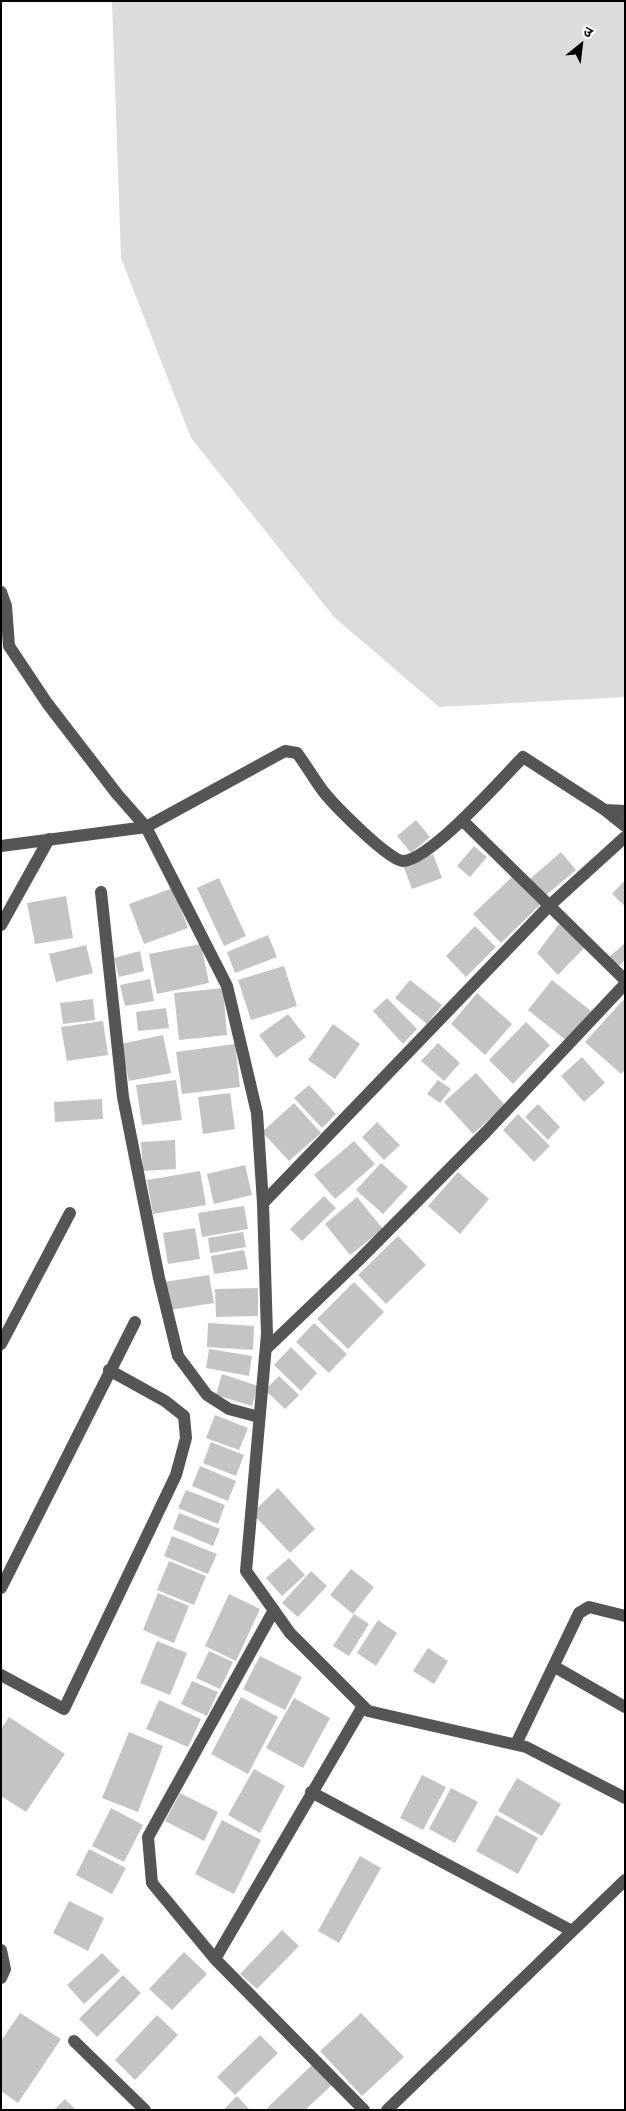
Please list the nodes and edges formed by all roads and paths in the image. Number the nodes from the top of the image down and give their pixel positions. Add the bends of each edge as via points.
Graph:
1 (1, 592) edge
2 (605, 810) junction
3 (625, 811) edge
4 (462, 820) junction
5 (146, 826) junction
6 (625, 826) edge
7 (625, 837) edge
8 (49, 839) junction
9 (1, 846) edge
10 (101, 892) dead end
11 (549, 906) junction
12 (1, 924) edge
13 (625, 980) edge
14 (625, 984) edge
15 (263, 1203) junction
16 (70, 1213) dead end
17 (135, 1322) dead end
18 (1, 1344) edge
19 (266, 1349) junction
20 (109, 1370) junction
21 (259, 1417) junction
22 (1, 1588) edge
23 (274, 1610) junction
24 (625, 1616) edge
25 (555, 1667) junction
26 (1, 1676) edge
27 (363, 1706) junction
28 (625, 1707) edge
29 (516, 1744) junction
30 (311, 1792) junction
31 (625, 1798) edge
32 (625, 1880) edge
33 (572, 1930) junction
34 (1, 1950) edge
35 (216, 1959) junction
36 (1, 1978) edge
37 (74, 2041) dead end
38 (145, 2110) edge
39 (364, 2110) edge
40 (387, 2110) edge

1 - 5 street via 6,606 9,646 47,703 117,794
2 - 3 street
2 - 4 street via 523,757
2 - 6 street
4 - 5 street via 423,852 404,861 394,859 324,792 297,753 285,751
4 - 11 street
5 - 8 street
5 - 15 street via 227,986 257,1113
7 - 11 street
8 - 9 street
8 - 12 street
10 - 21 street via 123,1097 178,1356 207,1395 228,1409
11 - 13 street
11 - 15 street
14 - 19 street via 486,1132
15 - 19 street
16 - 18 street
17 - 20 street
19 - 21 street
20 - 22 street
20 - 26 street via 165,1401 184,1416 186,1438 176,1475 64,1709
21 - 23 street via 246,1571
23 - 27 street via 290,1634
23 - 35 street via 148,1838 152,1882
24 - 25 street via 589,1607 579,1613
25 - 28 street
25 - 29 street via 539,1693
27 - 29 street via 368,1711
27 - 30 street
29 - 31 street via 526,1746
30 - 33 street
30 - 35 street
32 - 33 street
33 - 40 street
34 - 36 street via 5,1969
35 - 39 street
37 - 38 street

